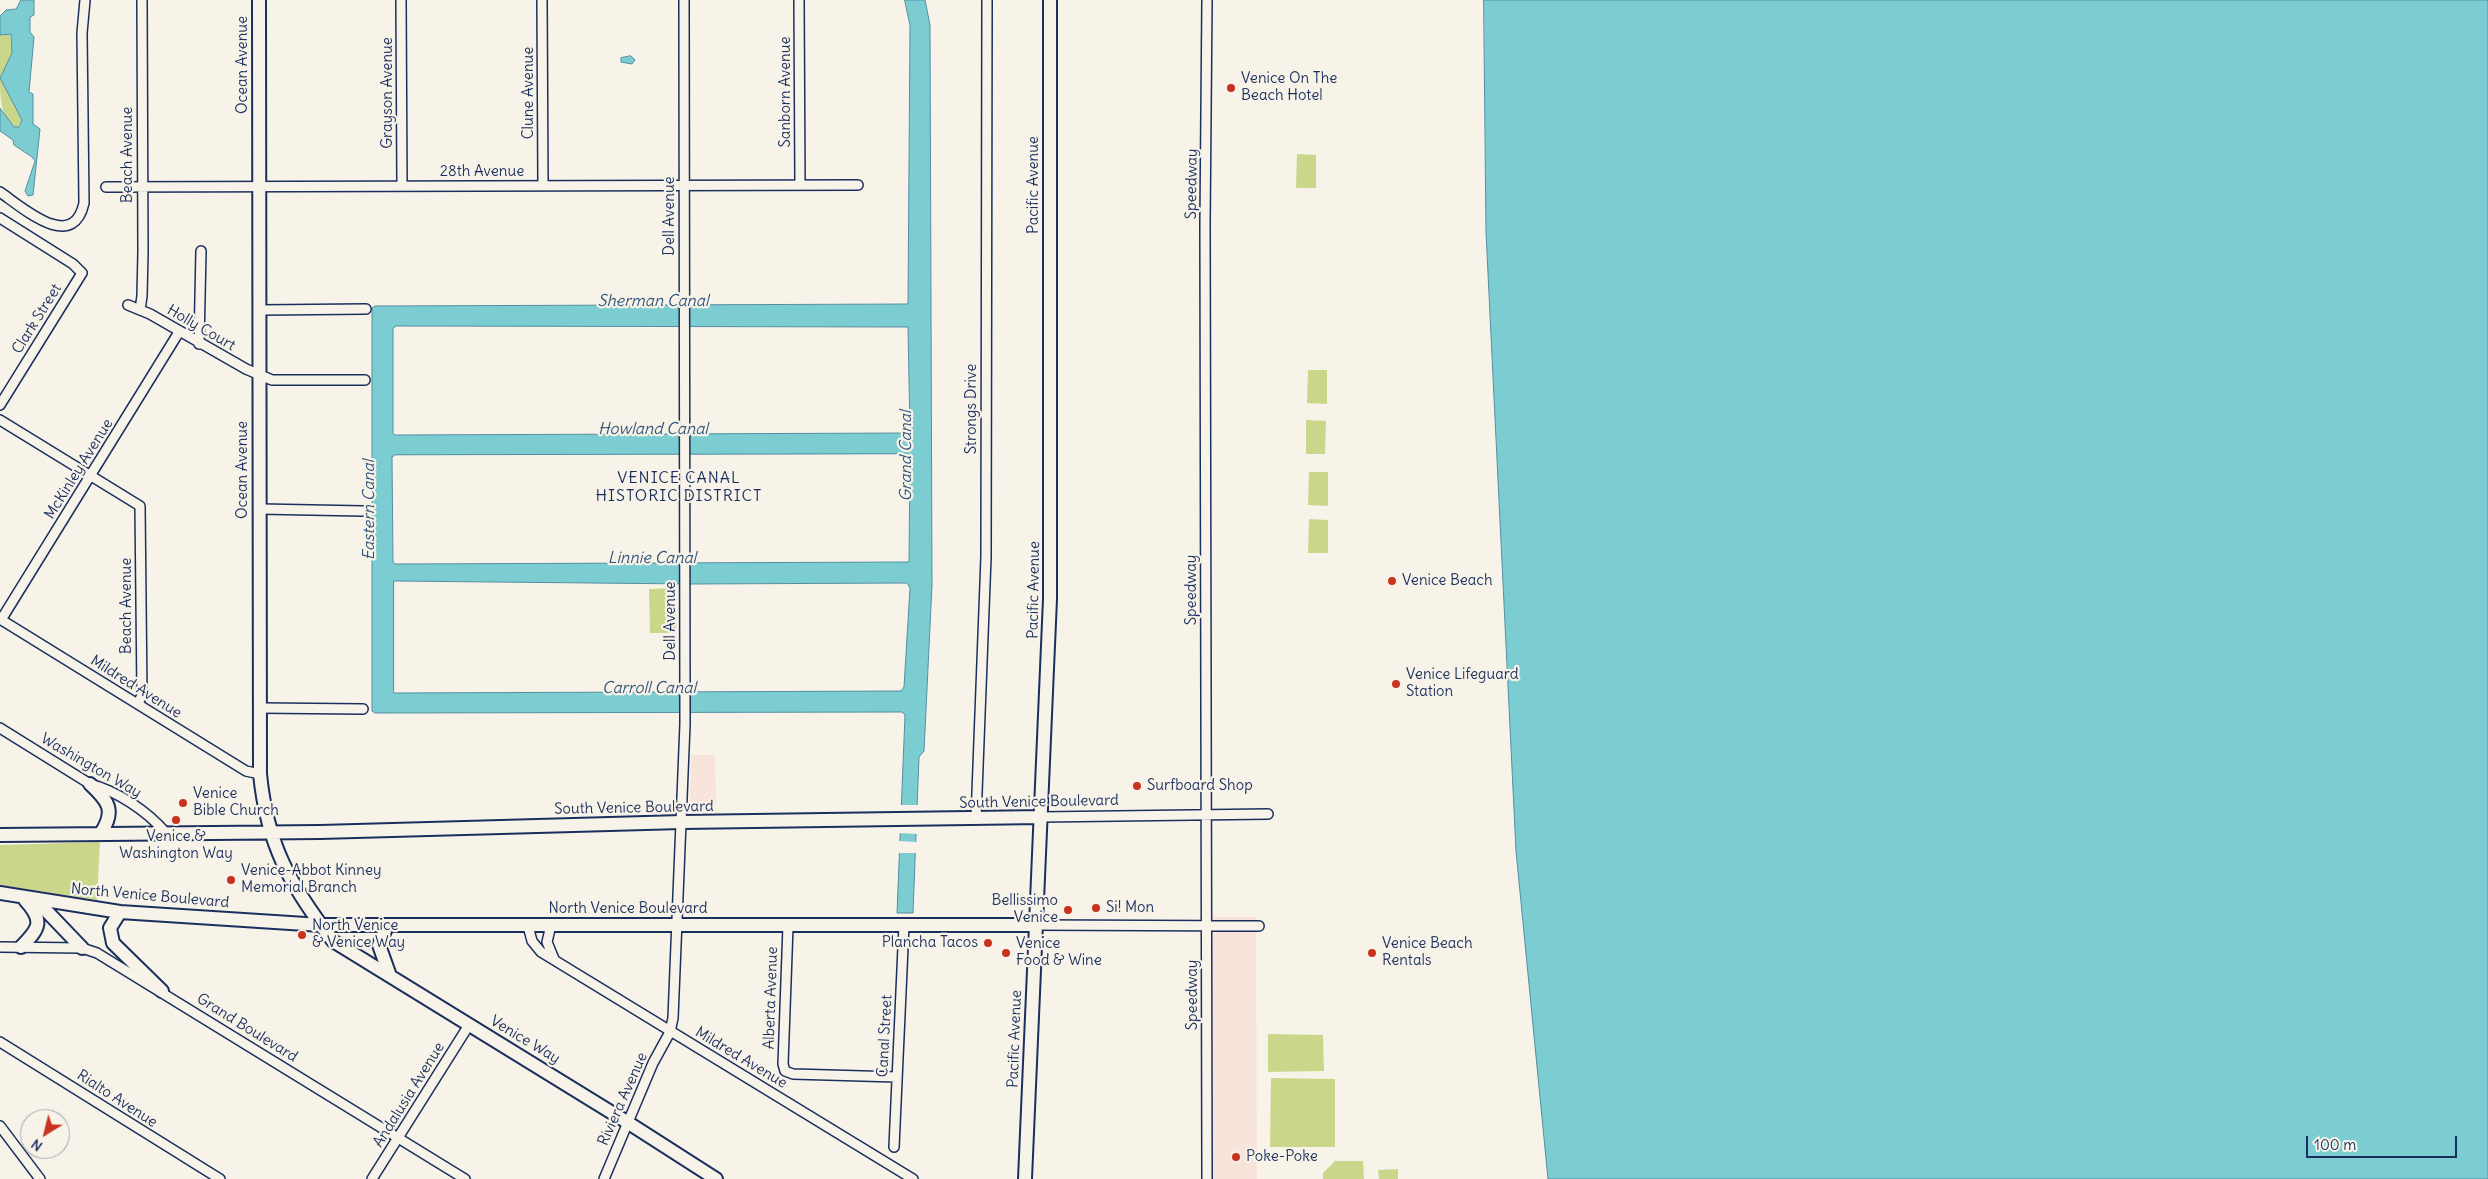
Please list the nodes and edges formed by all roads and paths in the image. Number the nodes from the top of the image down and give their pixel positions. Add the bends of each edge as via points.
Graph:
1 (85, 0) edge
2 (142, 0) edge
3 (260, 0) edge
4 (401, 0) edge
5 (542, 0) edge
6 (684, 0) edge
7 (800, 0) edge
8 (987, 0) edge
9 (1050, 0) edge
10 (1207, 0) edge
11 (402, 185) junction
12 (800, 185) junction
13 (260, 186) junction
14 (543, 186) junction
15 (684, 186) junction
16 (858, 186) dead end
17 (106, 187) dead end
18 (142, 187) junction
19 (0, 192) edge
20 (0, 218) edge
21 (201, 251) dead end
22 (128, 305) dead end
23 (366, 309) dead end
24 (140, 310) junction
25 (261, 310) junction
26 (179, 332) junction
27 (199, 344) junction
28 (259, 375) junction
29 (365, 380) dead end
30 (0, 405) edge
31 (0, 420) edge
32 (91, 476) junction
33 (260, 509) junction
34 (363, 511) dead end
35 (1, 619) edge
36 (138, 704) junction
37 (260, 708) junction
38 (363, 709) dead end
39 (0, 728) edge
40 (260, 774) junction
41 (90, 784) junction
42 (1268, 814) dead end
43 (1206, 816) junction
44 (1040, 817) junction
45 (976, 819) junction
46 (682, 822) junction
47 (270, 831) junction
48 (165, 832) junction
49 (101, 833) junction
50 (0, 835) edge
51 (0, 893) edge
52 (23, 898) junction
53 (36, 900) junction
54 (120, 912) junction
55 (321, 925) junction
56 (551, 925) junction
57 (678, 925) junction
58 (904, 925) junction
59 (1035, 925) junction
60 (1206, 925) junction
61 (387, 926) junction
62 (528, 926) junction
63 (788, 926) junction
64 (1259, 926) dead end
65 (0, 947) edge
66 (21, 947) junction
67 (82, 948) junction
68 (554, 959) junction
69 (390, 976) junction
70 (162, 991) junction
71 (469, 1025) junction
72 (670, 1032) junction
73 (0, 1042) edge
74 (897, 1077) junction
75 (627, 1122) junction
76 (0, 1126) edge
77 (399, 1138) junction
78 (894, 1147) dead end
79 (40, 1179) edge
80 (220, 1179) edge
81 (372, 1179) edge
82 (465, 1179) edge
83 (604, 1179) edge
84 (716, 1179) edge
85 (913, 1179) edge
86 (1025, 1179) edge
87 (1207, 1179) edge

1 - 19 street via 82,33 82,214 76,222 65,227 52,225
2 - 18 street, Beach Avenue
3 - 13 main road, Ocean Avenue
4 - 11 street, Grayson Avenue
5 - 14 street, Clune Avenue
6 - 15 street, Dell Avenue
7 - 12 street, Sanborn Avenue
8 - 45 street, Strongs Drive via 986,557
9 - 44 main road, Pacific Avenue via 1050,590
10 - 43 street, Speedway
11 - 13 street, 28th Avenue
11 - 14 street, 28th Avenue
12 - 15 street, 28th Avenue
12 - 16 street, 28th Avenue
13 - 18 street, 28th Avenue
13 - 25 main road, Ocean Avenue
14 - 15 street, 28th Avenue
15 - 46 street, Dell Avenue via 686,424
17 - 18 street, 28th Avenue
18 - 24 street, Beach Avenue
20 - 30 street, Clark Street via 82,273
21 - 27 street
22 - 24 street, Holly Court
23 - 25 street
24 - 26 street, Holly Court
25 - 28 main road, Ocean Avenue
26 - 27 street, Holly Court
26 - 32 street, McKinley Avenue
27 - 28 street, Holly Court
28 - 29 street, Holly Court via 272,380
28 - 33 main road, Ocean Avenue
31 - 32 street
32 - 35 street, McKinley Avenue
32 - 36 street, Beach Avenue via 140,506 142,695
33 - 34 street
33 - 37 main road, Ocean Avenue
35 - 36 street, Mildred Avenue
36 - 40 street, Mildred Avenue via 246,771
37 - 38 street
37 - 40 main road, Ocean Avenue
39 - 41 street, Washington Way
40 - 47 main road, Ocean Avenue
41 - 48 street, Washington Way via 102,787 152,817
41 - 49 main road via 108,805 109,820
42 - 43 street, South Venice Boulevard
43 - 44 street, South Venice Boulevard
43 - 60 street, Speedway
44 - 45 main road, South Venice Boulevard
44 - 59 main road, Pacific Avenue
45 - 46 main road, South Venice Boulevard
46 - 47 main road, South Venice Boulevard
46 - 57 street, Dell Avenue
47 - 48 main road, South Venice Boulevard
47 - 55 main road, Ocean Avenue via 287,874
48 - 49 main road, South Venice Boulevard
49 - 50 main road, South Venice Boulevard
51 - 52 main road, North Venice Boulevard
52 - 53 main road, North Venice Boulevard
52 - 66 main road via 38,920 37,929
53 - 54 main road, North Venice Boulevard
53 - 67 main road
54 - 55 main road, North Venice Boulevard
54 - 70 main road via 110,928 113,943
55 - 61 main road, North Venice Boulevard
55 - 69 main road, Venice Way via 333,941
56 - 57 main road, North Venice Boulevard
56 - 62 main road, North Venice Boulevard
56 - 68 street via 547,942
57 - 63 main road, North Venice Boulevard
57 - 72 street, Dell Avenue
58 - 59 main road, North Venice Boulevard
58 - 63 main road, North Venice Boulevard
58 - 74 street, Canal Street
59 - 60 street, North Venice Boulevard
59 - 86 main road, Pacific Avenue
60 - 64 street, North Venice Boulevard
60 - 87 street, Speedway
61 - 62 main road, North Venice Boulevard
61 - 69 main road via 379,945
62 - 68 street, Mildred Avenue via 536,947
63 - 74 street, Alberta Avenue via 785,1071 793,1074
65 - 66 street, Grand Boulevard
66 - 67 street, Grand Boulevard
67 - 70 street, Grand Boulevard via 97,953
68 - 72 street, Mildred Avenue
69 - 71 main road, Venice Way
70 - 77 street, Grand Boulevard
71 - 75 main road, Venice Way
71 - 77 street, Andalusia Avenue
72 - 75 street, Riviera Avenue
72 - 85 street, Mildred Avenue
73 - 80 street, Rialto Avenue
74 - 78 street, Canal Street
75 - 83 street, Riviera Avenue
75 - 84 main road, Venice Way
76 - 79 street
77 - 81 street, Andalusia Avenue
77 - 82 street, Grand Boulevard

